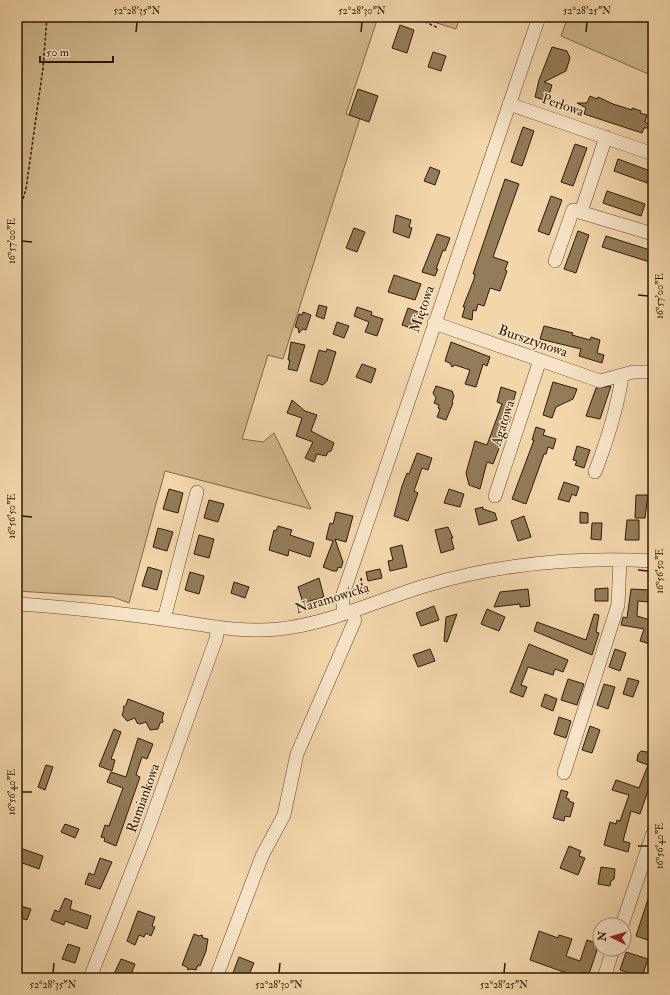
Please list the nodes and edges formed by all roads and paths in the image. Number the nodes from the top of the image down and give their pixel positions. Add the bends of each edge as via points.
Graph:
1 (47, 17) edge
2 (416, 17) edge
3 (539, 17) edge
4 (438, 28) dead end
5 (509, 104) junction
6 (606, 137) junction
7 (653, 154) edge
8 (581, 212) junction
9 (17, 218) edge
10 (653, 234) edge
11 (555, 261) dead end
12 (434, 322) junction
13 (540, 360) junction
14 (653, 372) edge
15 (622, 377) junction
16 (595, 472) dead end
17 (197, 492) dead end
18 (495, 496) dead end
19 (620, 560) junction
20 (653, 561) edge
21 (17, 604) edge
22 (344, 612) junction
23 (164, 619) junction
24 (355, 620) dead end
25 (218, 626) junction
26 (564, 773) dead end
27 (653, 833) edge
28 (625, 917) edge
29 (611, 957) edge
30 (90, 978) edge
31 (216, 978) edge
32 (604, 978) edge

1 - 9 path via 43,68 26,189
2 - 4 path
3 - 5 street, Miętowa
5 - 6 street, Perłowa
5 - 12 street, Miętowa
6 - 7 street, Perłowa
6 - 8 street
8 - 10 street
8 - 11 street via 573,210
12 - 13 street, Bursztynowa
12 - 22 street, Miętowa via 342,597
13 - 15 street, Bursztynowa via 600,381
13 - 18 street, Agatowa
14 - 15 street, Bursztynowa via 633,372
15 - 16 street via 611,425
17 - 23 street
19 - 20 street, Naramowicka
19 - 22 street, Naramowicka via 558,561 490,569 433,583
19 - 26 street via 618,605
21 - 23 street, Naramowicka
22 - 25 street, Naramowicka via 282,629 250,630
23 - 25 street, Naramowicka
24 - 31 street via 297,754 284,815 262,856
25 - 30 street, Rumiankowa via 216,639 150,825
27 - 28 street
29 - 32 street

